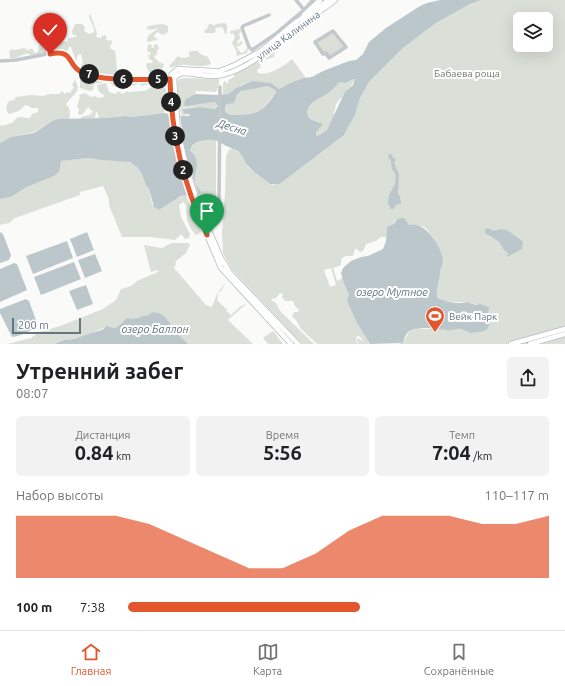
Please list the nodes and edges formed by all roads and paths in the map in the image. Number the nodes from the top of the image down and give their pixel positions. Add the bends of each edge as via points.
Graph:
1 (296, 0) edge
2 (313, 0) edge
3 (320, 0) edge
4 (329, 0) edge
5 (335, 0) edge
6 (305, 11) junction
7 (268, 15) dead end
8 (300, 20) junction
9 (333, 30) joint
10 (0, 61) edge
11 (172, 83) junction
12 (220, 88) dead end
13 (220, 203) dead end
14 (197, 208) junction
15 (565, 329) edge
16 (565, 334) edge
17 (291, 344) edge
18 (298, 344) edge
19 (511, 344) edge
20 (530, 344) edge

1 - 6 street
2 - 6 street
3 - 6 main road
4 - 8 main road, улица Калинина
5 - 11 main road, улица Калинина via 264,54 236,69 222,75 182,74 174,77
6 - 7 street via 252,50 242,28
6 - 8 main road
8 - 11 main road, улица Калинина via 261,51 235,65 220,71 178,69 172,74
9 - 9 street via 315,42 329,58 346,47
10 - 11 street via 57,52 68,55 81,72 96,76
11 - 14 main road via 178,131
12 - 13 street
14 - 17 main road via 222,270
14 - 18 main road via 226,267
15 - 19 main road
16 - 20 main road

